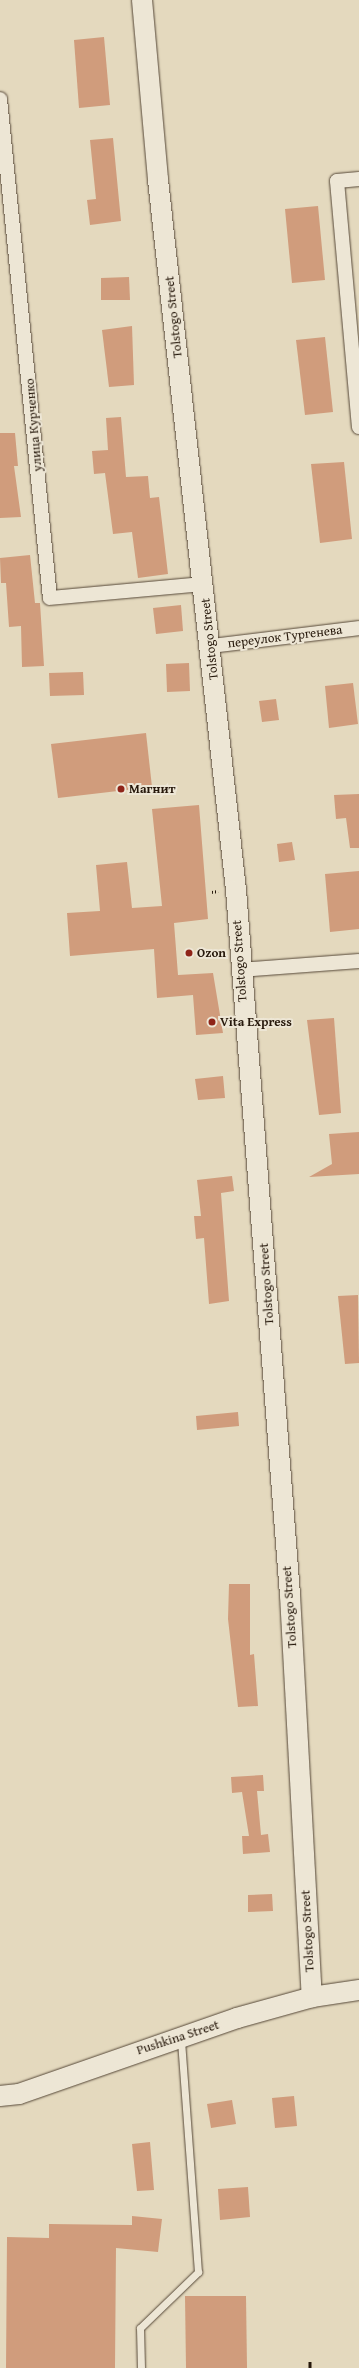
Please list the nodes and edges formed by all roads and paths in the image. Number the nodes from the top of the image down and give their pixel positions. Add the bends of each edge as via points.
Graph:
1 (142, 0) edge
2 (0, 99) edge
3 (359, 179) edge
4 (359, 427) edge
5 (204, 584) junction
6 (359, 628) edge
7 (211, 646) junction
8 (359, 961) edge
9 (240, 970) junction
10 (359, 1990) edge
11 (312, 1997) junction
12 (181, 2037) junction
13 (0, 2096) edge
14 (141, 2368) edge

1 - 5 main road, Tolstogo Street via 158,180
2 - 5 street, улица Курченко via 50,598
3 - 4 street via 337,181
5 - 7 main road, Tolstogo Street
6 - 7 street, переулок Тургенева
7 - 9 main road, Tolstogo Street via 236,890
8 - 9 street
9 - 11 main road, Tolstogo Street via 290,1595
10 - 11 main road, Pushkina Street
11 - 12 main road, Pushkina Street
12 - 13 main road, Pushkina Street via 19,2094
12 - 14 lane via 198,2272 140,2328

